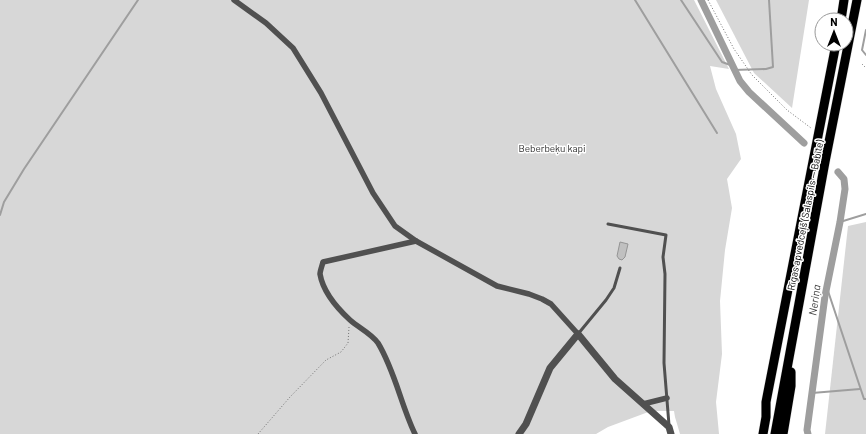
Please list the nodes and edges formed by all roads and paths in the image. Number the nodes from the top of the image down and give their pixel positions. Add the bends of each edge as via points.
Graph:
1 (234, 0) edge
2 (708, 0) edge
3 (844, 0) edge
4 (857, 0) edge
5 (842, 12) edge
6 (834, 52) edge
7 (862, 64) dead end
8 (866, 68) edge
9 (812, 129) dead end
10 (608, 224) dead end
11 (416, 241) junction
12 (620, 268) dead end
13 (350, 320) junction
14 (578, 334) junction
15 (793, 335) junction
16 (667, 398) junction
17 (766, 402) junction
18 (643, 404) junction
19 (670, 430) edge
20 (258, 434) edge
21 (415, 434) edge
22 (520, 434) edge
23 (758, 434) edge
24 (763, 434) edge
25 (775, 434) edge
26 (783, 434) edge

1 - 11 street via 266,23 293,48 321,93 373,193 394,226
2 - 9 path via 734,49 752,75 787,110
3 - 5 highway
4 - 15 highway, Rīgas apvedceļš (Salaspils — Babīte)
6 - 17 highway, Rīgas apvedceļš (Salaspils — Babīte)
7 - 8 path
10 - 16 lane via 666,235 663,257 664,363
11 - 13 street via 323,262 320,273 324,285 333,303
11 - 14 street via 497,286 542,298 551,304
12 - 14 lane via 614,288
13 - 20 path via 348,343 342,352 326,360
13 - 21 street via 378,343
14 - 18 street via 615,379
14 - 22 street via 550,368
15 - 25 highway, Rīgas apvedceļš (Salaspils — Babīte)
15 - 26 highway via 790,386
16 - 18 street
16 - 19 lane
17 - 23 highway
17 - 24 highway, Rīgas apvedceļš (Salaspils — Babīte)
18 - 19 street

